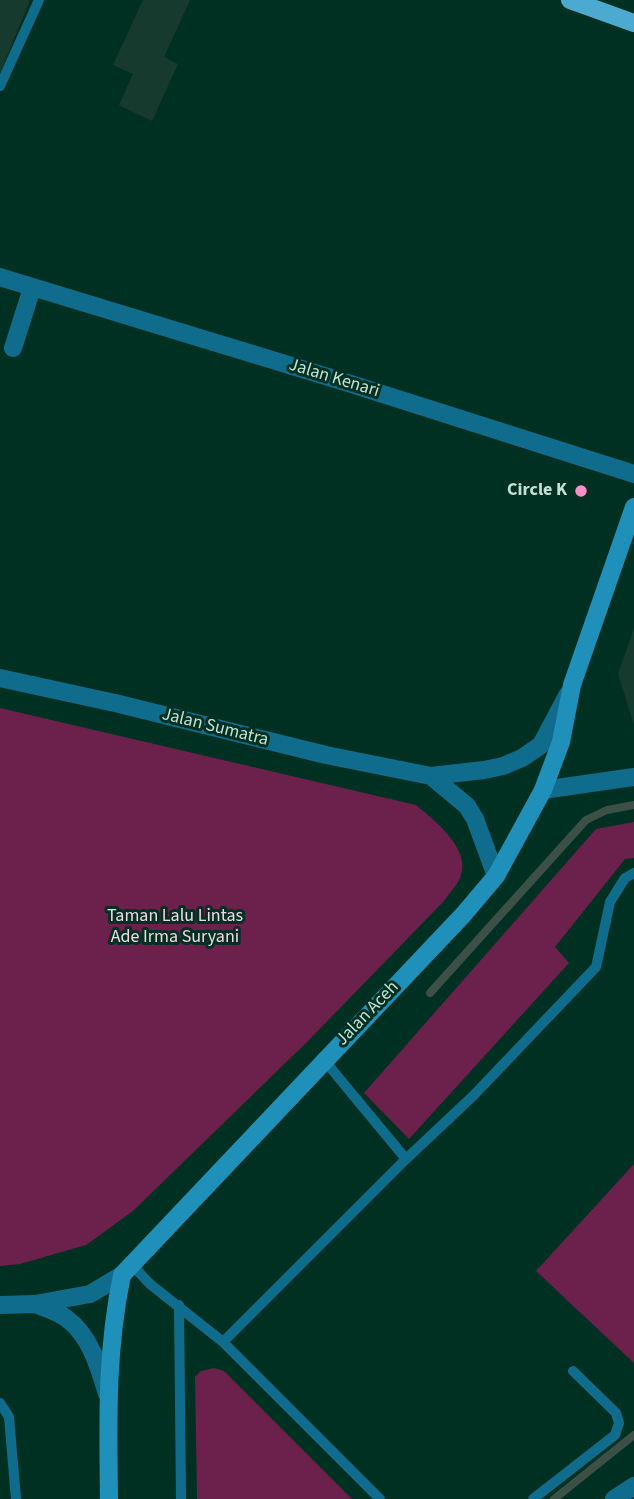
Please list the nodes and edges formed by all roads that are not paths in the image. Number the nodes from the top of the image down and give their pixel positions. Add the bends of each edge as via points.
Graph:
1 (38, 0) edge
2 (570, 0) edge
3 (634, 23) edge
4 (0, 86) edge
5 (0, 277) edge
6 (32, 288) junction
7 (13, 348) dead end
8 (634, 474) edge
9 (634, 507) edge
10 (0, 678) edge
11 (572, 685) junction
12 (431, 776) junction
13 (634, 777) edge
14 (543, 790) junction
15 (634, 873) edge
16 (496, 876) junction
17 (324, 1060) junction
18 (406, 1159) junction
19 (126, 1270) junction
20 (35, 1304) junction
21 (0, 1305) edge
22 (178, 1305) junction
23 (223, 1342) junction
24 (573, 1371) dead end
25 (107, 1395) junction
26 (0, 1403) edge
27 (634, 1486) edge
28 (16, 1499) edge
29 (109, 1499) edge
30 (181, 1499) edge
31 (380, 1499) edge
32 (533, 1499) edge
33 (614, 1499) edge

1 - 4 lane
2 - 3 main road
5 - 6 street, Jalan Kenari
6 - 7 street
6 - 8 street, Jalan Kenari
9 - 11 main road, Jalan Aceh
10 - 12 street, Jalan Sumatra
11 - 12 street, Jalan Sumatra via 541,745 522,758 494,768
11 - 14 main road, Jalan Aceh via 561,742
12 - 16 street, Jalan Sumatra via 467,806
13 - 14 street
14 - 16 main road, Jalan Aceh
15 - 18 lane via 625,878 610,902 596,967 473,1097
16 - 17 main road, Jalan Aceh
17 - 18 lane
17 - 19 main road, Jalan Aceh
18 - 23 lane
19 - 20 street via 90,1294
19 - 22 lane
19 - 25 main road via 112,1321
20 - 21 street
20 - 25 street via 65,1317 81,1332
22 - 23 lane
22 - 30 lane
23 - 31 lane
24 - 32 lane via 616,1413 619,1423 615,1435
25 - 29 main road
26 - 28 lane via 9,1417
27 - 33 street

